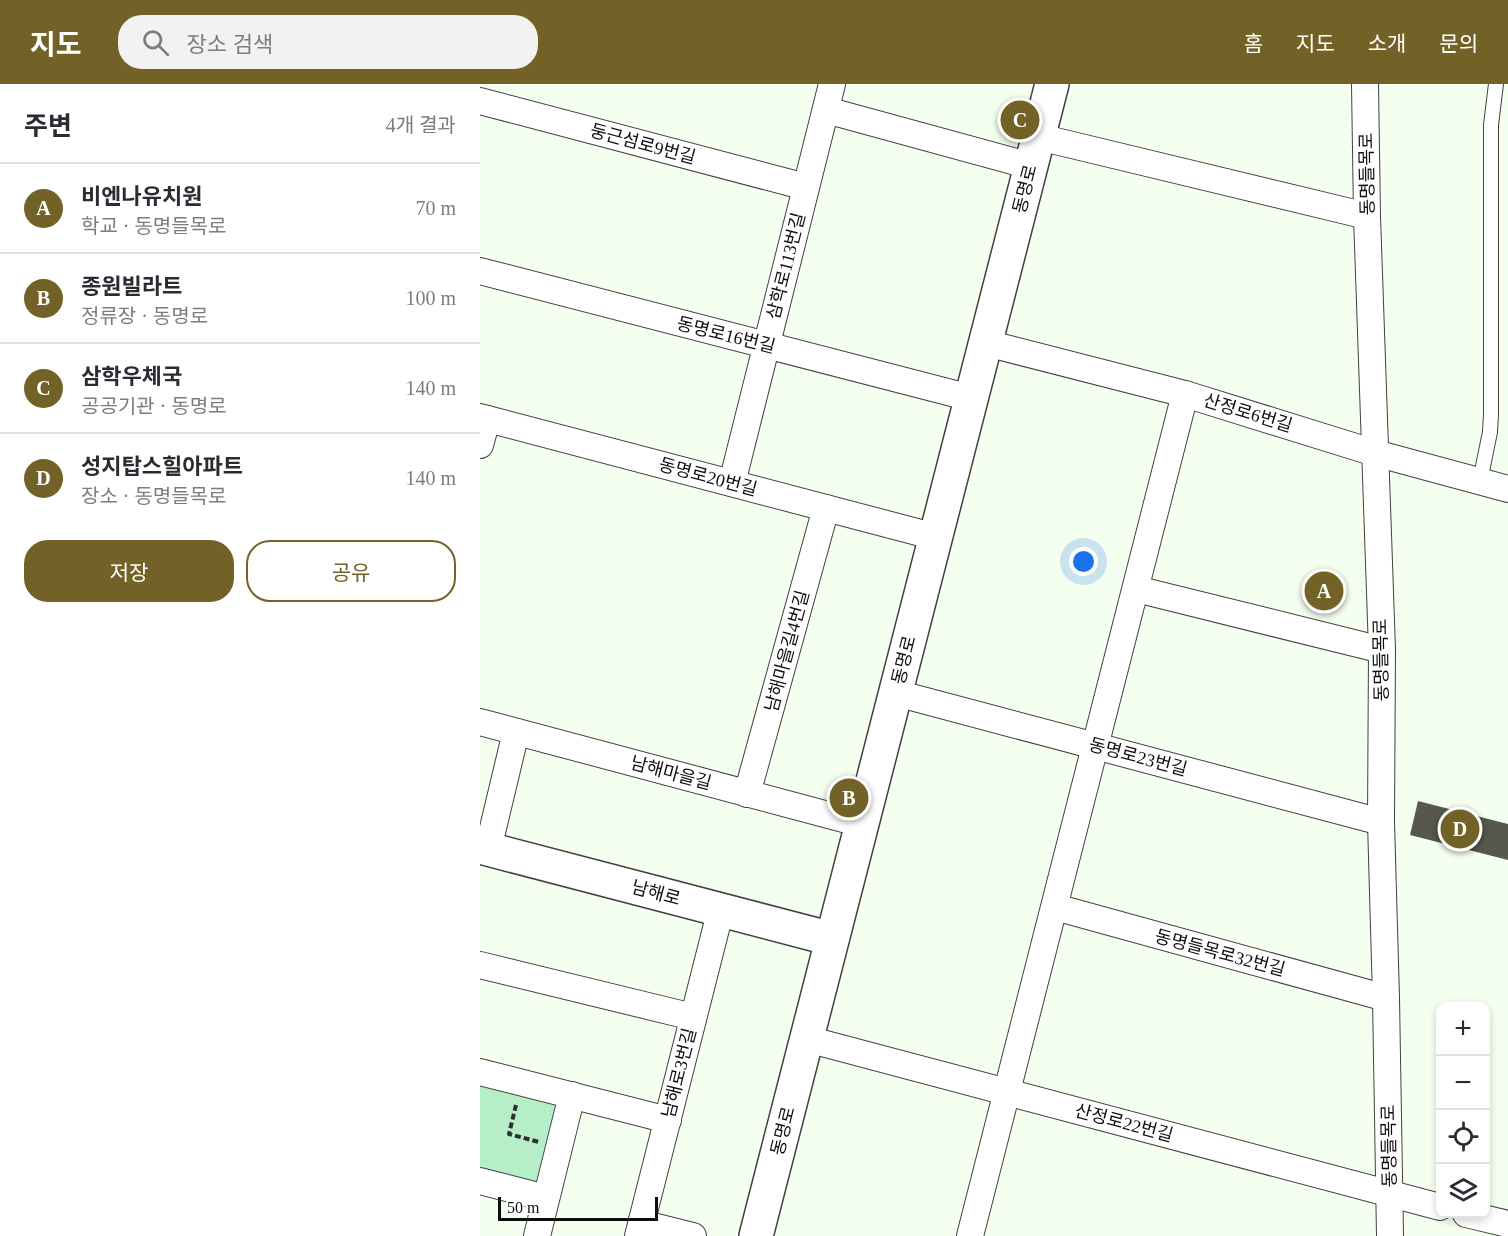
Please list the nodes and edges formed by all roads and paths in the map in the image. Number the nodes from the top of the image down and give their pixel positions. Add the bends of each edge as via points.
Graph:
1 (832, 84) edge
2 (1052, 84) edge
3 (1365, 84) edge
4 (1496, 84) edge
5 (480, 101) edge
6 (825, 110) junction
7 (1035, 152) junction
8 (806, 187) junction
9 (1367, 216) junction
10 (480, 271) edge
11 (986, 343) junction
12 (766, 345) junction
13 (1185, 394) junction
14 (972, 398) junction
15 (483, 418) edge
16 (480, 445) edge
17 (1375, 453) junction
18 (1480, 482) junction
19 (732, 483) junction
20 (1508, 489) edge
21 (826, 508) junction
22 (936, 537) junction
23 (1136, 589) junction
24 (1382, 650) junction
25 (896, 693) junction
26 (480, 722) edge
27 (516, 732) junction
28 (1096, 746) junction
29 (747, 794) junction
30 (1381, 822) junction
31 (862, 824) junction
32 (484, 848) edge
33 (1054, 907) junction
34 (721, 909) junction
35 (832, 939) junction
36 (480, 965) edge
37 (1386, 998) junction
38 (693, 1017) junction
39 (807, 1039) junction
40 (480, 1072) edge
41 (1007, 1092) junction
42 (572, 1095) junction
43 (518, 1097) dead end
44 (668, 1120) junction
45 (543, 1142) dead end
46 (480, 1181) edge
47 (1389, 1194) junction
48 (546, 1198) junction
49 (1436, 1206) edge
50 (1483, 1218) edge
51 (1508, 1224) edge
52 (640, 1229) edge
53 (537, 1236) edge
54 (693, 1236) edge
55 (756, 1236) edge
56 (970, 1236) edge
57 (1390, 1236) edge

1 - 6 street, 삼학로113번길
2 - 7 street, 동명로
3 - 9 street, 동명들목로
4 - 18 lane via 1491,125 1491,414
5 - 8 street, 둥근섬로9번길
6 - 7 street
6 - 8 street, 삼학로113번길
7 - 9 street
7 - 11 street, 동명로
8 - 12 street, 삼학로113번길
9 - 17 street, 동명들목로
10 - 12 street, 동명로16번길
11 - 13 street, 산정로6번길
11 - 14 street, 동명로
12 - 14 street, 동명로16번길
12 - 19 street, 삼학로113번길
13 - 17 street, 산정로6번길
13 - 23 street
14 - 22 street, 동명로
15 - 16 street
15 - 19 street, 동명로20번길
17 - 18 street, 산정로6번길
17 - 24 street, 동명들목로
18 - 20 street, 산정로6번길
19 - 21 street, 동명로20번길
21 - 22 street, 동명로20번길
21 - 29 street, 남해마을길4번길
22 - 25 street, 동명로
23 - 24 street
23 - 28 street
24 - 30 street, 동명들목로
25 - 28 street, 동명로23번길
25 - 31 street, 동명로
26 - 27 street, 남해마을길
27 - 29 street, 남해마을길
27 - 32 street
28 - 30 street, 동명로23번길
28 - 33 street
29 - 31 street, 남해마을길
30 - 37 street, 동명들목로
31 - 35 street, 동명로
32 - 34 street, 남해로
33 - 37 street, 동명들목로32번길
33 - 41 street
34 - 35 street, 남해로
34 - 38 street, 남해로3번길
35 - 39 street, 동명로
36 - 38 street
37 - 47 street, 동명들목로
38 - 44 street, 남해로3번길
39 - 41 street, 산정로22번길
39 - 55 street, 동명로
40 - 42 street
41 - 47 street, 산정로22번길
41 - 56 street
42 - 44 street
42 - 48 street
43 - 45 path via 508,1134
44 - 52 street, 남해로3번길
46 - 48 street
47 - 49 street, 산정로22번길
47 - 57 street, 동명들목로
48 - 53 street
50 - 51 street
52 - 54 street

